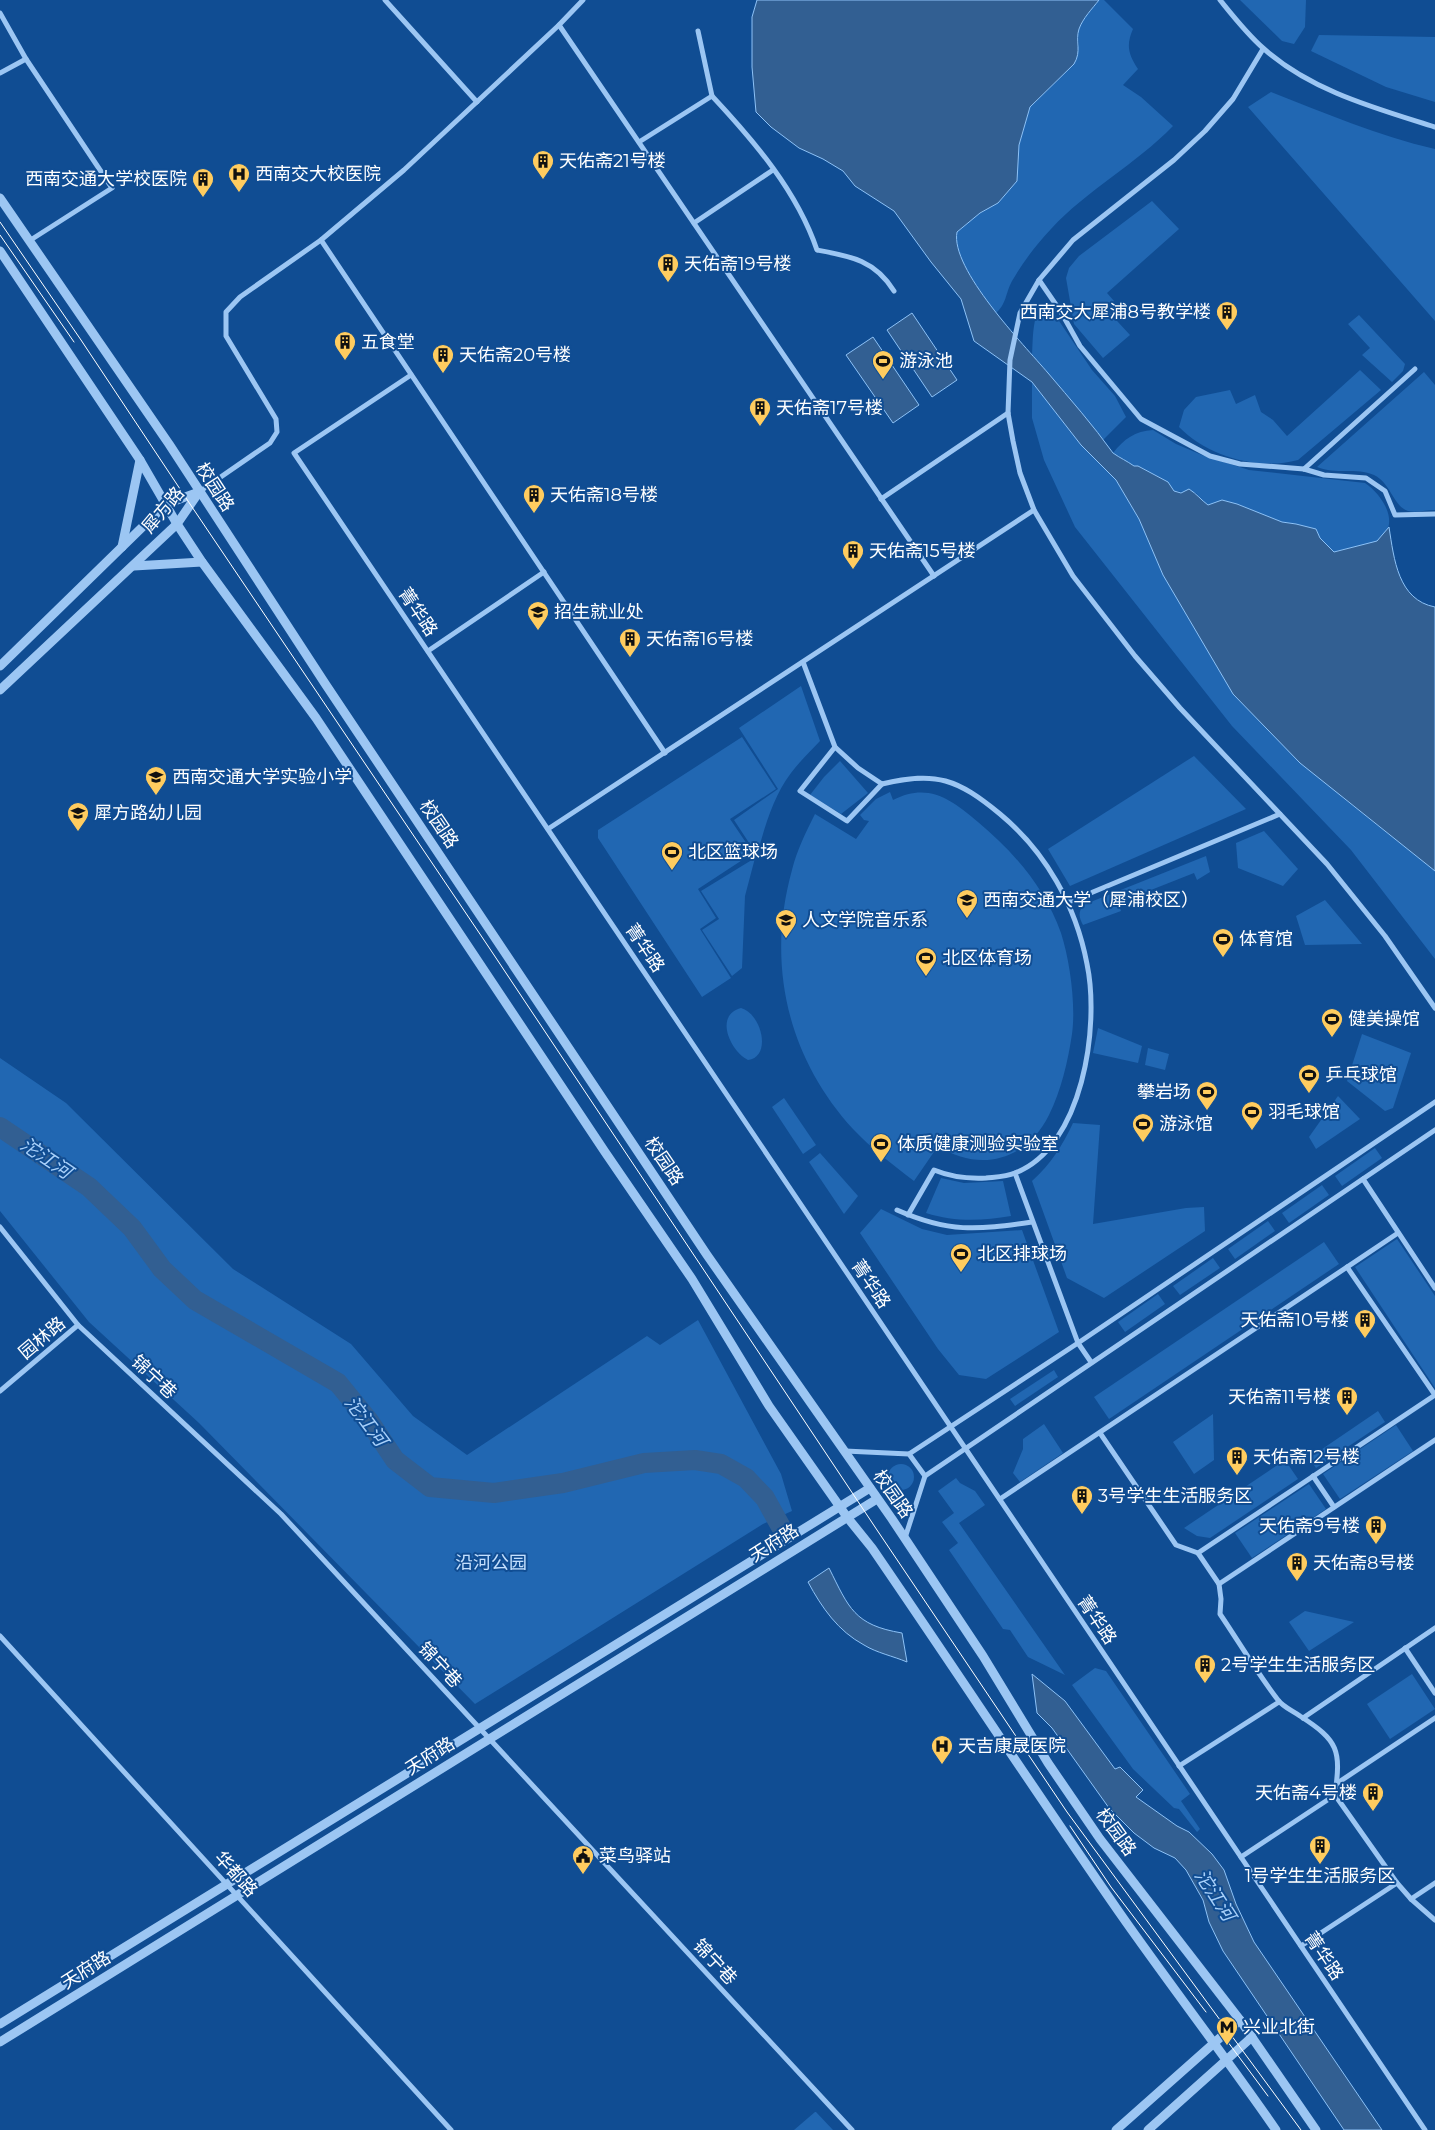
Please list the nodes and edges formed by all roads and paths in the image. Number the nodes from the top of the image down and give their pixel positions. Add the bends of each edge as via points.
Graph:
1 (385, 0) edge
2 (584, 0) edge
3 (1220, 0) edge
4 (0, 13) edge
5 (559, 25) junction
6 (698, 31) dead end
7 (1263, 49) junction
8 (26, 59) junction
9 (0, 73) edge
10 (712, 96) junction
11 (477, 102) junction
12 (1435, 126) edge
13 (639, 142) junction
14 (773, 170) junction
15 (0, 198) edge
16 (694, 223) junction
17 (321, 240) junction
18 (29, 241) junction
19 (0, 251) edge
20 (1039, 280) junction
21 (894, 291) dead end
22 (1415, 369) dead end
23 (411, 374) junction
24 (1008, 413) junction
25 (140, 460) junction
26 (1304, 469) junction
27 (200, 492) junction
28 (881, 499) junction
29 (166, 504) junction
30 (1034, 510) junction
31 (1435, 514) edge
32 (177, 524) junction
33 (122, 547) junction
34 (202, 562) junction
35 (134, 566) junction
36 (544, 572) junction
37 (934, 576) junction
38 (428, 651) junction
39 (803, 662) junction
40 (0, 666) edge
41 (0, 690) edge
42 (835, 747) junction
43 (665, 753) junction
44 (882, 784) junction
45 (1280, 814) junction
46 (548, 829) junction
47 (1068, 902) junction
48 (1435, 1008) edge
49 (1435, 1102) edge
50 (1435, 1130) edge
51 (1015, 1173) junction
52 (1363, 1179) junction
53 (897, 1210) dead end
54 (908, 1215) junction
55 (1032, 1222) junction
56 (0, 1227) edge
57 (1398, 1233) junction
58 (1347, 1267) junction
59 (1435, 1288) edge
60 (78, 1325) junction
61 (1078, 1343) junction
62 (1091, 1362) junction
63 (0, 1391) edge
64 (950, 1426) junction
65 (1100, 1433) junction
66 (1435, 1440) edge
67 (966, 1449) junction
68 (843, 1451) junction
69 (909, 1454) junction
70 (925, 1476) junction
71 (1312, 1476) junction
72 (870, 1488) junction
73 (877, 1499) junction
74 (1000, 1499) junction
75 (840, 1507) junction
76 (1334, 1507) junction
77 (847, 1517) junction
78 (905, 1539) junction
79 (1198, 1553) junction
80 (1219, 1584) junction
81 (1435, 1628) edge
82 (0, 1636) edge
83 (1405, 1648) junction
84 (1435, 1693) edge
85 (1279, 1702) junction
86 (1303, 1718) junction
87 (1435, 1718) edge
88 (480, 1729) junction
89 (490, 1738) junction
90 (1179, 1766) junction
91 (1336, 1784) junction
92 (1335, 1795) junction
93 (1241, 1857) junction
94 (1397, 1883) junction
95 (1435, 1883) edge
96 (227, 1884) junction
97 (237, 1896) junction
98 (1410, 1899) junction
99 (1435, 1920) edge
100 (1301, 1946) junction
101 (1240, 2020) junction
102 (0, 2024) edge
103 (1252, 2037) junction
104 (0, 2042) edge
105 (1214, 2042) junction
106 (1227, 2059) junction
107 (451, 2130) edge
108 (852, 2130) edge
109 (1116, 2130) edge
110 (1148, 2130) edge
111 (1276, 2130) edge
112 (1316, 2130) edge
113 (1425, 2130) edge

1 - 11 street
2 - 5 street
3 - 7 street
4 - 8 street
5 - 11 street
5 - 13 street
6 - 10 street
7 - 12 street via 1314,83 1358,103
7 - 20 street via 1233,100 1205,131 1174,160 1073,240
8 - 9 street
8 - 18 street via 112,188
10 - 13 street
10 - 14 street via 750,137
11 - 17 street via 404,170
13 - 16 street
14 - 16 street
14 - 21 street via 810,228 817,250 854,257 886,277
15 - 18 street, 校园路
16 - 28 street
17 - 23 street
17 - 27 street via 231,305 225,318 228,341 276,419 277,432 270,443
18 - 27 street, 校园路
19 - 25 street
20 - 24 street via 1020,313 1010,360
20 - 26 street via 1080,346 1141,419 1210,456 1240,464
22 - 26 street
23 - 36 street
23 - 38 street, 菁华路 via 294,453
24 - 28 street
24 - 30 street via 1020,473
25 - 29 street
25 - 33 street
26 - 31 street via 1324,475 1366,478 1385,491 1395,514
27 - 29 street, 犀方路
27 - 32 street, 犀方路
27 - 68 street, 校园路 via 691,1230
28 - 37 street
29 - 32 street
29 - 33 street, 犀方路
30 - 37 street
30 - 45 street via 1073,576 1129,648 1180,708
32 - 34 street
32 - 35 street, 犀方路
33 - 40 street, 犀方路
34 - 35 street
34 - 75 street via 322,726 604,1152 692,1279 769,1406
35 - 41 street, 犀方路
36 - 38 street
36 - 43 street
37 - 39 street
38 - 46 street, 菁华路
39 - 42 street
39 - 43 street
42 - 44 street
42 - 44 street via 800,791 847,821
43 - 46 street
44 - 47 street via 922,777 951,782 980,798 1013,824 1050,869
45 - 47 street
45 - 48 street via 1363,908
46 - 64 street, 菁华路
47 - 51 street via 1088,964 1092,1002 1084,1070 1075,1104 1054,1141 1044,1153
49 - 61 street
50 - 52 street
51 - 54 street via 976,1178 957,1177 934,1170
51 - 55 street
52 - 57 street
52 - 62 street
53 - 54 street
54 - 55 street via 957,1228
55 - 61 street
56 - 60 street, 锦宁巷
57 - 58 street
57 - 59 street
58 - 65 street
58 - 71 street via 1435,1395
60 - 63 street, 园林路
60 - 88 street, 锦宁巷 via 280,1514
61 - 62 street
61 - 64 street
62 - 67 street
64 - 67 street, 菁华路
64 - 69 street
65 - 74 street
65 - 79 street via 1176,1545
66 - 76 street
67 - 70 street
67 - 74 street, 菁华路
68 - 69 street
68 - 72 street, 校园路
69 - 70 street
70 - 78 street
71 - 76 street
71 - 79 street
72 - 73 street, 校园路
72 - 75 street, 天府路
73 - 77 street, 天府路
73 - 78 street, 校园路
74 - 90 street, 菁华路
75 - 77 street
75 - 88 street, 天府路
76 - 80 street
77 - 89 street, 天府路
77 - 105 street via 872,1548 1120,1914
78 - 101 street, 校园路 via 1100,1839
79 - 80 street
80 - 85 street via 1220,1614
81 - 83 street
82 - 96 street, 华都路
83 - 84 street
83 - 86 street
85 - 86 street
85 - 90 street
86 - 91 street via 1317,1726 1335,1748 1339,1763
87 - 91 street
88 - 89 street, 锦宁巷
88 - 96 street, 天府路
89 - 97 street, 天府路
89 - 108 street, 锦宁巷
90 - 93 street, 菁华路
91 - 92 street
92 - 93 street
92 - 94 street
93 - 100 street, 菁华路
94 - 98 street
94 - 100 street
95 - 98 street
96 - 97 street, 华都路
96 - 102 street, 天府路
97 - 104 street, 天府路
97 - 107 street, 华都路
98 - 99 street
100 - 113 street, 菁华路
101 - 103 street, 校园路
101 - 105 street
103 - 106 street
103 - 112 street, 校园路
105 - 106 street
105 - 109 street
106 - 110 street
106 - 111 street

